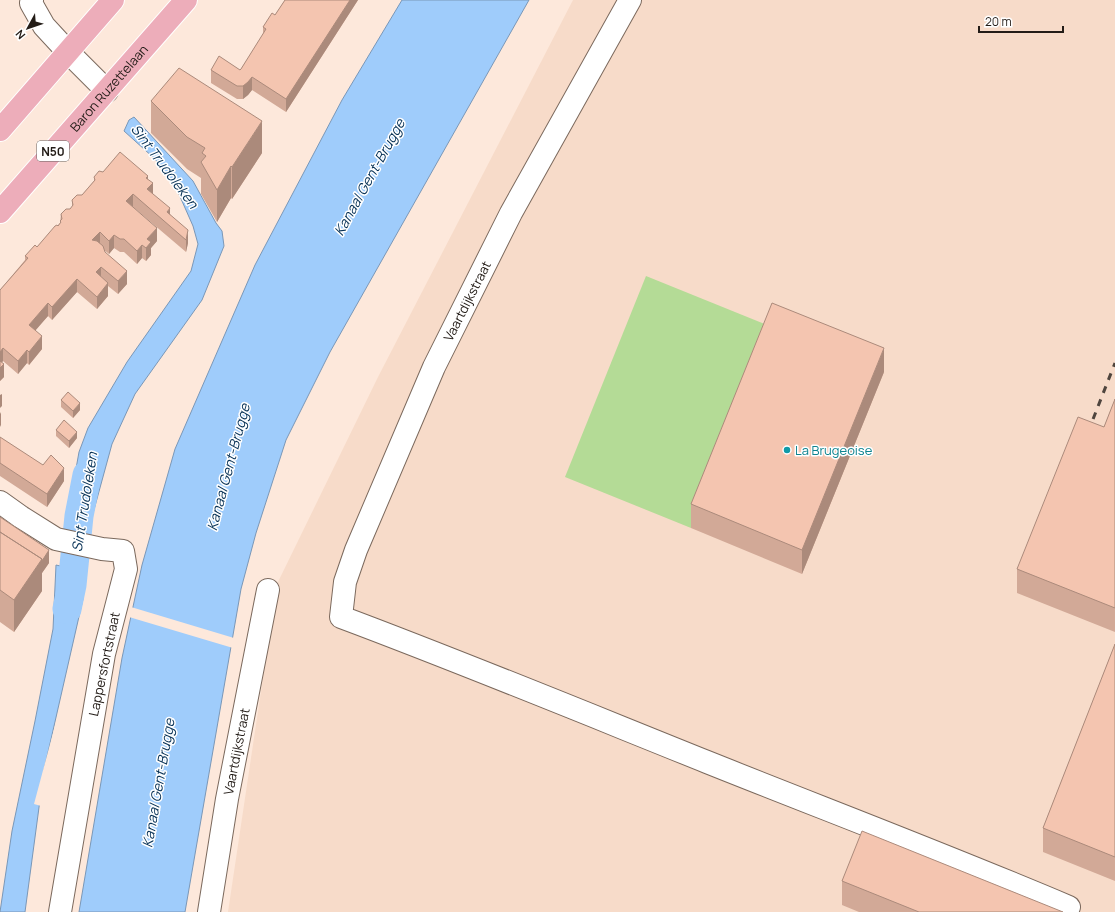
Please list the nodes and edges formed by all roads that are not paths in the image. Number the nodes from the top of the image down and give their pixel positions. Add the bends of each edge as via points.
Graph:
1 (32, 0) edge
2 (113, 0) edge
3 (186, 0) edge
4 (630, 0) edge
5 (68, 52) junction
6 (107, 91) junction
7 (0, 130) edge
8 (0, 212) edge
9 (0, 502) edge
10 (268, 590) dead end
11 (1068, 907) dead end
12 (60, 912) edge
13 (208, 912) edge

1 - 5 street via 31,4 44,26
2 - 5 main road
3 - 6 main road, Baron Ruzettelaan / N50
4 - 11 street, Vaartdijkstraat via 511,213 434,367 356,550 345,582 341,617
5 - 6 street
5 - 7 main road
6 - 8 main road, Baron Ruzettelaan / N50
9 - 12 street, Lappersfortstraat via 56,539 123,551 126,569 104,654
10 - 13 street, Vaartdijkstraat via 227,799

